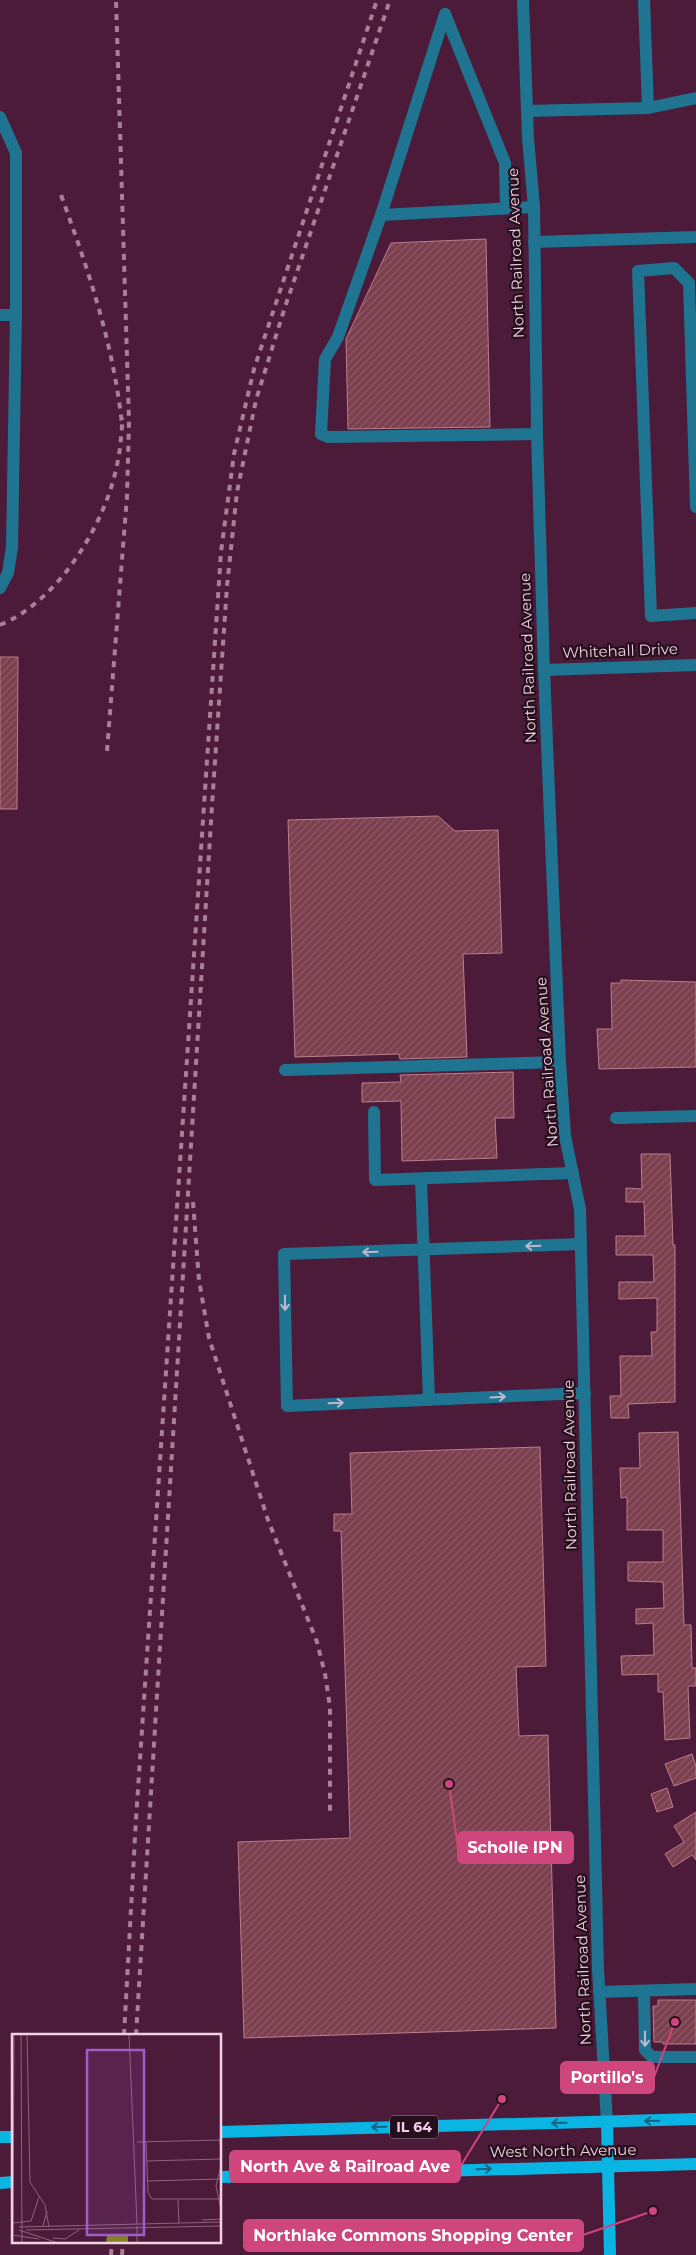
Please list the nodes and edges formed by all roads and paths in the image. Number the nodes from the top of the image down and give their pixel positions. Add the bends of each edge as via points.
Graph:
1 (523, 0) edge
2 (644, 0) edge
3 (696, 98) edge
4 (648, 108) junction
5 (527, 111) junction
6 (0, 117) edge
7 (534, 207) junction
8 (506, 208) junction
9 (381, 215) junction
10 (696, 237) edge
11 (534, 242) junction
12 (0, 315) edge
13 (16, 315) junction
14 (537, 434) junction
15 (696, 507) edge
16 (0, 588) edge
17 (696, 614) edge
18 (696, 666) edge
19 (544, 670) junction
20 (560, 1062) junction
21 (285, 1070) dead end
22 (374, 1112) dead end
23 (696, 1116) edge
24 (616, 1118) dead end
25 (573, 1173) junction
26 (421, 1179) junction
27 (581, 1244) junction
28 (424, 1250) junction
29 (585, 1393) junction
30 (429, 1400) junction
31 (696, 1989) edge
32 (644, 1990) junction
33 (600, 1992) junction
34 (696, 2057) edge
35 (696, 2120) edge
36 (608, 2122) junction
37 (221, 2132) edge
38 (696, 2164) edge
39 (608, 2166) junction
40 (221, 2177) edge
41 (610, 2255) edge

1 - 5 street, North Railroad Avenue
2 - 4 street
3 - 4 street
4 - 5 street
5 - 7 street, North Railroad Avenue
6 - 13 street via 16,153
7 - 8 street
7 - 11 street, North Railroad Avenue
8 - 9 street
8 - 9 street via 505,163 445,14
9 - 14 street via 338,337 325,360 321,434 328,437
10 - 11 street
11 - 14 street, North Railroad Avenue
12 - 13 street
13 - 16 street via 12,547 8,573
14 - 19 street, North Railroad Avenue
15 - 17 street via 689,283 674,268 638,271 651,616
18 - 19 street, Whitehall Drive
19 - 20 street, North Railroad Avenue
20 - 21 street
20 - 25 street, North Railroad Avenue via 565,1136
22 - 26 street via 375,1180
23 - 24 street
25 - 26 street
25 - 27 street, North Railroad Avenue via 580,1209
26 - 28 street
27 -> 28 street
27 - 29 street, North Railroad Avenue
28 - 30 street
28 -> 30 street via 284,1254 287,1406
30 -> 29 street
29 - 33 street, North Railroad Avenue
31 - 32 street
32 - 33 street
32 -> 34 street via 645,2050 652,2057
33 - 36 street, North Railroad Avenue
35 -> 36 main road, West North Avenue / IL 64
36 -> 37 main road, West North Avenue / IL 64
36 - 39 main road
38 - 39 main road, West North Avenue
40 -> 39 main road, West North Avenue
39 - 41 main road

